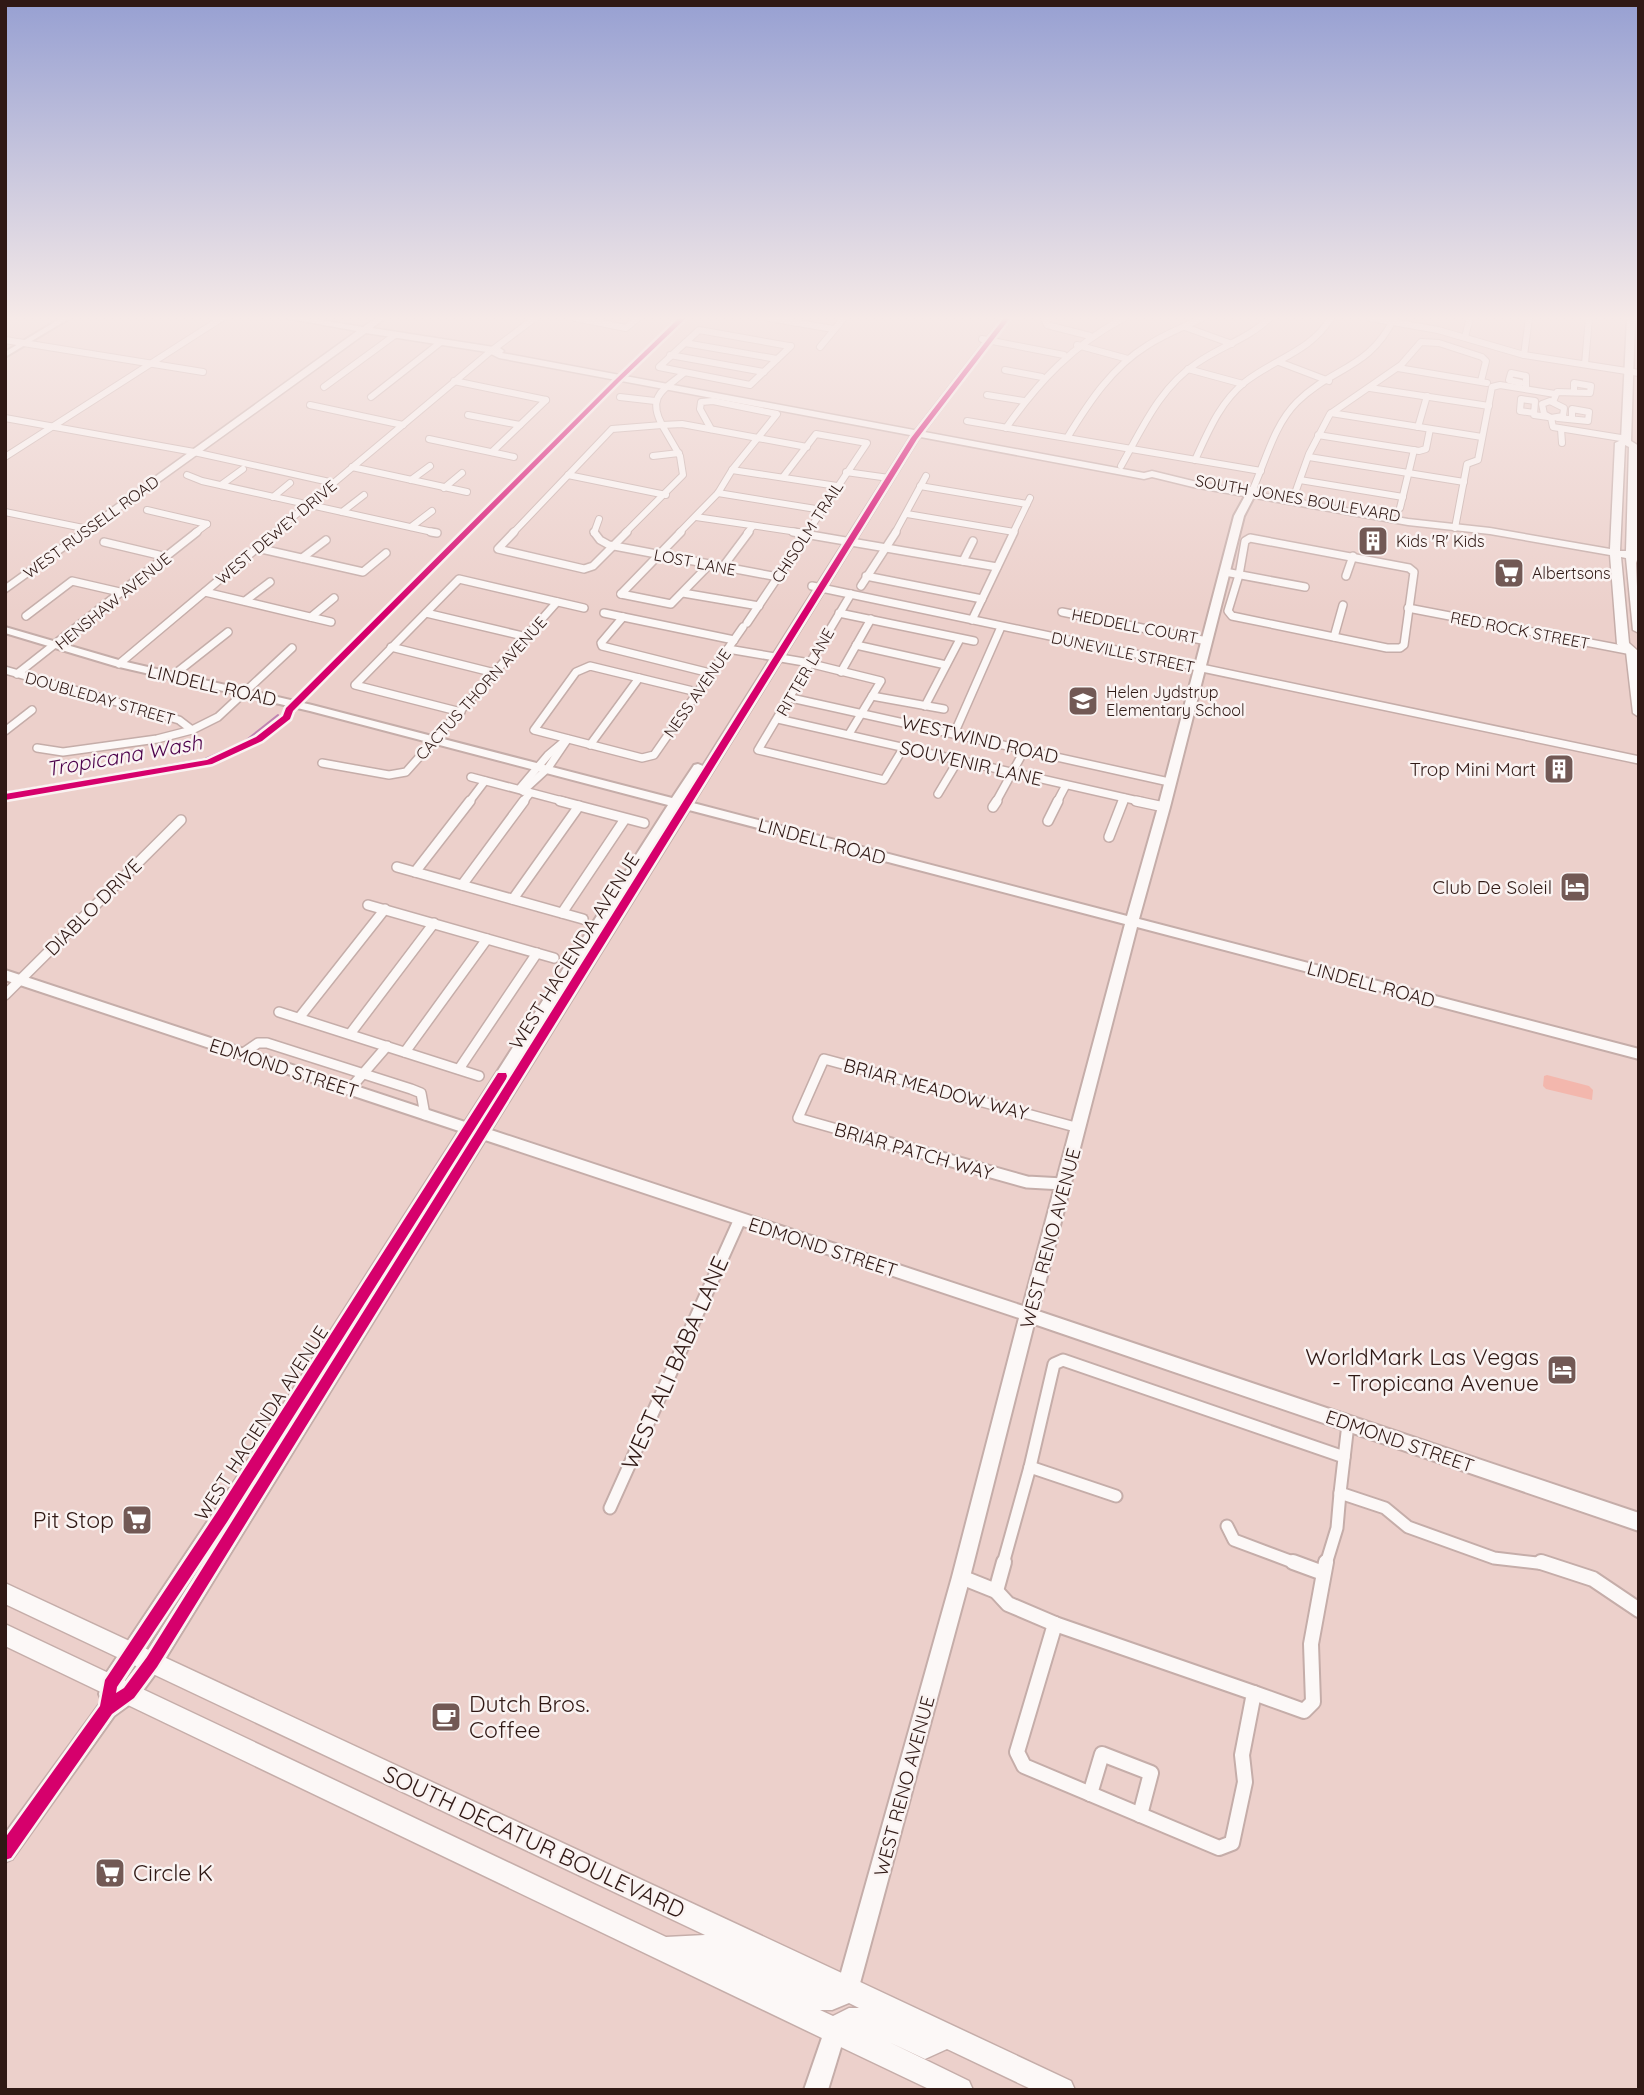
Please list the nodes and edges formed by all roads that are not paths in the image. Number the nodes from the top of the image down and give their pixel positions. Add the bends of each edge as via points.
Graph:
1 (69, 416) edge
2 (244, 416) edge
3 (360, 416) edge
4 (413, 416) edge
5 (472, 416) edge
6 (530, 416) edge
7 (657, 416) edge
8 (704, 416) edge
9 (776, 416) edge
10 (829, 416) edge
11 (927, 416) edge
12 (1014, 416) edge
13 (1080, 416) edge
14 (1150, 416) edge
15 (1216, 416) edge
16 (1288, 416) edge
17 (1329, 416) edge
18 (1348, 416) edge
19 (1421, 416) edge
20 (1487, 416) edge
21 (1544, 416) edge
22 (1549, 416) edge
23 (1559, 416) edge
24 (1628, 416) edge
25 (5, 418) edge
26 (1552, 418) junction
27 (1572, 418) dead end
28 (968, 421) dead end
29 (662, 424) junction
30 (402, 425) junction
31 (520, 425) junction
32 (52, 426) junction
33 (1418, 427) junction
34 (1006, 428) junction
35 (711, 429) junction
36 (1430, 429) junction
37 (1561, 429) junction
38 (914, 432) junction
39 (1318, 435) junction
40 (1482, 437) junction
41 (1067, 438) junction
42 (429, 439) dead end
43 (757, 439) junction
44 (1624, 439) junction
45 (1562, 443) dead end
46 (807, 447) junction
47 (1130, 449) junction
48 (1414, 450) junction
49 (194, 452) junction
50 (492, 452) junction
51 (679, 453) junction
52 (1619, 455) junction
53 (5, 457) edge
54 (514, 457) dead end
55 (653, 457) dead end
56 (1309, 457) junction
57 (1063, 458) junction
58 (1195, 460) junction
59 (430, 466) dead end
60 (1121, 466) junction
61 (352, 467) junction
62 (243, 469) dead end
63 (732, 470) junction
64 (1261, 471) junction
65 (846, 472) junction
66 (462, 473) dead end
67 (1409, 473) junction
68 (1152, 474) junction
69 (187, 475) dead end
70 (568, 475) junction
71 (926, 476) dead end
72 (783, 477) junction
73 (885, 477) junction
74 (411, 480) junction
75 (1300, 480) junction
76 (1633, 480) junction
77 (1464, 482) junction
78 (290, 483) dead end
79 (334, 483) junction
80 (221, 485) junction
81 (837, 486) junction
82 (920, 486) junction
83 (444, 488) junction
84 (467, 492) dead end
85 (1251, 492) junction
86 (718, 494) junction
87 (364, 495) dead end
88 (666, 495) junction
89 (1294, 496) junction
90 (274, 497) junction
91 (1403, 497) junction
92 (308, 505) junction
93 (1400, 508) dead end
94 (147, 510) dead end
95 (822, 510) junction
96 (432, 511) dead end
97 (5, 512) edge
98 (342, 512) junction
99 (907, 514) junction
100 (696, 517) junction
101 (599, 519) dead end
102 (1415, 521) junction
103 (753, 526) junction
104 (411, 527) junction
105 (1455, 528) junction
106 (88, 529) junction
107 (1014, 532) junction
108 (437, 533) dead end
109 (804, 536) junction
110 (326, 540) dead end
111 (973, 541) dead end
112 (104, 542) dead end
113 (845, 542) junction
114 (613, 546) junction
115 (257, 548) junction
116 (884, 548) junction
117 (386, 553) dead end
118 (659, 555) junction
119 (1353, 556) junction
120 (1615, 556) junction
121 (167, 558) junction
122 (303, 558) junction
123 (1635, 560) edge
124 (963, 561) junction
125 (708, 566) junction
126 (997, 567) junction
127 (722, 568) junction
128 (1225, 572) junction
129 (1239, 575) junction
130 (866, 576) junction
131 (1346, 576) dead end
132 (778, 577) junction
133 (270, 582) dead end
134 (860, 586) dead end
135 (817, 587) junction
136 (1305, 587) dead end
137 (5, 590) edge
138 (205, 592) junction
139 (124, 593) junction
140 (683, 593) junction
141 (851, 594) junction
142 (334, 597) dead end
143 (982, 599) junction
144 (245, 601) junction
145 (557, 602) junction
146 (1343, 605) dead end
147 (759, 606) junction
148 (584, 608) dead end
149 (1408, 608) junction
150 (426, 612) junction
151 (1062, 612) dead end
152 (604, 613) dead end
153 (839, 613) junction
154 (26, 617) dead end
155 (311, 617) junction
156 (623, 617) junction
157 (871, 619) junction
158 (972, 620) junction
159 (331, 622) dead end
160 (745, 625) joint
161 (1001, 627) junction
162 (5, 630) edge
163 (1639, 630) edge
164 (228, 632) dead end
165 (527, 637) junction
166 (1334, 637) junction
167 (960, 639) junction
168 (734, 640) junction
169 (1208, 640) junction
170 (974, 641) dead end
171 (57, 645) junction
172 (856, 645) junction
173 (391, 647) junction
174 (292, 648) dead end
175 (1636, 650) edge
176 (726, 651) junction
177 (771, 659) junction
178 (119, 664) junction
179 (809, 665) junction
180 (946, 665) junction
181 (1200, 668) junction
182 (5, 670) edge
183 (841, 672) junction
184 (495, 673) junction
185 (710, 673) junction
186 (17, 674) junction
187 (171, 677) junction
188 (639, 678) junction
189 (244, 692) junction
190 (697, 692) junction
191 (872, 696) junction
192 (791, 698) junction
193 (925, 706) junction
194 (944, 709) dead end
195 (32, 710) dead end
196 (461, 712) junction
197 (862, 713) junction
198 (1639, 713) edge
199 (778, 719) junction
200 (7, 727) edge
201 (192, 730) junction
202 (849, 734) junction
203 (954, 734) junction
204 (567, 739) junction
205 (436, 741) junction
206 (590, 745) junction
207 (904, 747) junction
208 (37, 748) dead end
209 (1025, 749) junction
210 (958, 759) junction
211 (1639, 760) edge
212 (322, 762) dead end
213 (543, 769) junction
214 (1013, 772) junction
215 (471, 777) dead end
216 (485, 781) junction
217 (1169, 782) junction
218 (1066, 785) junction
219 (527, 792) junction
220 (938, 794) dead end
221 (1124, 798) junction
222 (680, 804) junction
223 (579, 806) junction
224 (993, 807) dead end
225 (1164, 807) junction
226 (625, 819) junction
227 (181, 820) dead end
228 (1048, 821) dead end
229 (644, 823) dead end
230 (1109, 838) dead end
231 (397, 867) dead end
232 (415, 872) junction
233 (462, 885) junction
234 (513, 900) junction
235 (368, 905) dead end
236 (385, 909) junction
237 (562, 913) junction
238 (583, 919) dead end
239 (1132, 922) junction
240 (433, 923) junction
241 (487, 939) junction
242 (537, 953) junction
243 (554, 958) dead end
244 (12, 978) edge
245 (5, 995) edge
246 (279, 1012) dead end
247 (299, 1018) junction
248 (350, 1034) junction
249 (387, 1046) junction
250 (405, 1052) junction
251 (242, 1054) junction
252 (1639, 1054) edge
253 (459, 1069) junction
254 (363, 1074) junction
255 (479, 1076) dead end
256 (385, 1081) junction
257 (811, 1088) joint
258 (349, 1090) junction
259 (371, 1097) junction
260 (425, 1115) junction
261 (1079, 1128) junction
262 (475, 1131) junction
263 (1063, 1184) junction
264 (740, 1219) junction
265 (1030, 1315) junction
266 (1348, 1424) junction
267 (1344, 1457) junction
268 (1030, 1466) junction
269 (1340, 1493) junction
270 (1116, 1496) dead end
271 (610, 1508) dead end
272 (1639, 1522) edge
273 (1227, 1526) dead end
274 (1323, 1573) junction
275 (961, 1577) junction
276 (996, 1591) junction
277 (5, 1593) edge
278 (1639, 1610) edge
279 (1055, 1624) junction
280 (5, 1635) edge
281 (142, 1658) junction
282 (119, 1689) junction
283 (1254, 1693) junction
284 (1090, 1794) junction
285 (1140, 1815) junction
286 (5, 1852) edge
287 (665, 1950) junction
288 (848, 1987) junction
289 (835, 2031) junction
290 (948, 2035) junction
291 (816, 2090) edge
292 (960, 2090) edge
293 (1062, 2090) edge

1 - 32 street
2 - 49 main road, WEST RUSSELL ROAD
3 - 30 street
4 - 30 street, WEST DEWEY DRIVE
5 - 31 street
6 - 31 street
7 - 29 street
8 - 35 street
9 - 43 street
10 - 38 main road, SOUTH JONES BOULEVARD
11 - 38 street, WEST HACIENDA AVENUE
12 - 34 street
13 - 41 street
14 - 47 street
15 - 58 street
16 - 64 street
17 - 39 street
18 - 33 street
19 - 33 street
20 - 40 street
21 - 26 street
22 - 26 street
23 - 26 street
24 - 44 main road
25 - 32 street
26 - 27 street
26 - 37 street via 1553,427
28 - 34 street
29 - 35 street
29 - 51 street
29 - 70 street via 612,429
30 - 61 street, WEST DEWEY DRIVE
31 - 50 street
32 - 49 street
32 - 53 street
33 - 36 street
34 - 41 street
35 - 43 street
36 - 40 street
36 - 48 street via 1426,449
37 - 44 street
37 - 45 street
38 - 57 main road, SOUTH JONES BOULEVARD
38 - 73 street, WEST HACIENDA AVENUE
39 - 48 street
39 - 56 street
40 - 77 street via 1478,460 1467,464
41 - 47 street
42 - 50 street
43 - 46 street
43 - 63 street
44 - 52 main road
44 - 76 main road via 1634,446
46 - 65 street, CHISOLM TRAIL via 816,433 867,443
46 - 72 street
47 - 58 street
47 - 60 street
48 - 67 street
49 - 79 street
49 - 106 main road, WEST RUSSELL ROAD
50 - 54 street
51 - 55 street
51 - 88 street via 684,475
52 - 76 main road
52 - 120 main road
56 - 67 street
56 - 75 street
57 - 60 main road, SOUTH JONES BOULEVARD
57 - 68 main road, SOUTH JONES BOULEVARD
58 - 64 street
59 - 74 street
60 - 68 main road, SOUTH JONES BOULEVARD
61 - 74 street
61 - 79 street, WEST DEWEY DRIVE
62 - 80 street
63 - 72 street
63 - 86 street
64 - 85 street
65 - 73 street
65 - 81 street, CHISOLM TRAIL
66 - 83 street
67 - 77 street
67 - 91 street
68 - 85 main road, SOUTH JONES BOULEVARD
69 - 80 street
70 - 88 street
70 - 114 street via 499,547 590,568
71 - 82 street
72 - 81 street
73 - 113 street, WEST HACIENDA AVENUE
74 - 83 street
75 - 89 street
75 - 91 street
76 - 123 main road
77 - 105 street
78 - 90 street
79 - 92 street, WEST DEWEY DRIVE
80 - 90 street
81 - 95 street, CHISOLM TRAIL
82 - 99 street
82 - 107 street via 1029,501
83 - 84 street
85 - 89 main road, SOUTH JONES BOULEVARD
85 - 102 main road, SOUTH JONES BOULEVARD
85 - 128 street, WEST RENO AVENUE via 1239,516
86 - 95 street
86 - 100 street
87 - 98 street
88 - 114 street
89 - 102 main road, SOUTH JONES BOULEVARD
90 - 92 street
91 - 93 street
92 - 98 street
92 - 115 street, WEST DEWEY DRIVE
94 - 121 street, HENSHAW AVENUE via 207,524
95 - 109 street, CHISOLM TRAIL
96 - 104 street
97 - 106 street
98 - 104 street
99 - 107 street
99 - 116 street
100 - 103 street
100 - 118 street
101 - 114 street via 594,533
102 - 105 main road, SOUTH JONES BOULEVARD
103 - 109 street
103 - 127 street
104 - 108 street
105 - 120 main road, SOUTH JONES BOULEVARD
106 - 137 main road, WEST RUSSELL ROAD
107 - 126 street
109 - 113 street
109 - 132 street, CHISOLM TRAIL
110 - 122 street
111 - 124 street
112 - 121 street
113 - 116 street
113 - 135 street, WEST HACIENDA AVENUE
114 - 118 street, LOST LANE
115 - 122 street
115 - 138 street, WEST DEWEY DRIVE
116 - 124 street
116 - 130 street
117 - 122 street via 363,572
118 - 125 street, LOST LANE
118 - 140 street via 621,594 669,604
119 - 129 street via 1256,538 1245,541
119 - 131 street
119 - 149 street via 1409,568 1413,572
120 - 123 main road, SOUTH JONES BOULEVARD
120 - 175 main road via 1623,644
121 - 139 street, HENSHAW AVENUE
123 - 163 main road
124 - 126 street
125 - 127 street, LOST LANE
125 - 140 street
126 - 143 street
127 - 132 street, LOST LANE
128 - 129 street
128 - 169 street, WEST RENO AVENUE
129 - 136 street
129 - 166 street via 1228,611 1232,616
130 - 134 street
130 - 143 street
132 - 147 street, CHISOLM TRAIL
133 - 144 street
135 - 141 street, DUNEVILLE STREET
135 - 177 street, WEST HACIENDA AVENUE
138 - 144 street
138 - 178 street, WEST DEWEY DRIVE
139 - 154 street via 72,581
139 - 171 street, HENSHAW AVENUE
140 - 147 street
141 - 153 street, RITTER LANE
141 - 158 street, DUNEVILLE STREET
142 - 155 street
143 - 158 street
144 - 155 street
145 - 148 street
145 - 150 street via 459,579
145 - 165 street, CACTUS THORN AVENUE
146 - 166 street
147 - 160 street, CHISOLM TRAIL
149 - 166 street via 1404,645 1399,648
149 - 175 street, RED ROCK STREET
150 - 165 street
150 - 173 street
151 - 169 street, HEDDELL COURT
152 - 156 street
153 - 157 street
153 - 179 street, RITTER LANE
155 - 159 street
156 - 168 street
156 - 185 street via 602,646
157 - 167 street
157 - 172 street
158 - 161 street, DUNEVILLE STREET
160 - 168 street, NESS AVENUE
161 - 181 street, DUNEVILLE STREET
161 - 203 street
162 - 171 street, LINDELL ROAD
164 - 187 street
165 - 184 street, CACTUS THORN AVENUE
167 - 170 street
167 - 180 street
168 - 176 street, NESS AVENUE
169 - 181 street, WEST RENO AVENUE
171 - 178 street, LINDELL ROAD
171 - 186 street, HENSHAW AVENUE
172 - 180 street
172 - 183 street
173 - 184 street
173 - 196 street via 355,685
174 - 189 street
175 - 198 main road
176 - 177 street
176 - 185 street, NESS AVENUE
177 - 179 street
177 - 222 street, WEST HACIENDA AVENUE
178 - 187 street, LINDELL ROAD
179 - 183 street
179 - 192 street, RITTER LANE
180 - 193 street
181 - 211 street, DUNEVILLE STREET
181 - 217 street, WEST RENO AVENUE
182 - 186 street, DOUBLEDAY STREET
183 - 191 street via 881,681
184 - 196 street, CACTUS THORN AVENUE
185 - 190 street, NESS AVENUE
186 - 201 street, DOUBLEDAY STREET via 179,720
187 - 189 street, LINDELL ROAD
188 - 190 street
188 - 204 street via 583,667 576,672 534,730
188 - 206 street
189 - 201 street via 218,716
189 - 205 street, LINDELL ROAD
190 - 206 street, NESS AVENUE via 650,758
191 - 193 street
191 - 197 street
192 - 197 street, WESTWIND ROAD
192 - 199 street, RITTER LANE
193 - 194 street
195 - 200 street
196 - 205 street, CACTUS THORN AVENUE
197 - 202 street
197 - 203 street, WESTWIND ROAD
199 - 202 street, SOUVENIR LANE
199 - 207 street, RITTER LANE via 758,750 884,780
201 - 208 street via 63,752
202 - 207 street, SOUVENIR LANE
203 - 209 street, WESTWIND ROAD
204 - 206 street
204 - 213 street via 566,746
205 - 212 street, CACTUS THORN AVENUE via 401,775
205 - 213 street, LINDELL ROAD
207 - 210 street, SOUVENIR LANE
209 - 214 street
209 - 217 street, WESTWIND ROAD
210 - 214 street, SOUVENIR LANE
210 - 220 street
213 - 219 street
213 - 222 street, LINDELL ROAD
214 - 218 street, SOUVENIR LANE
214 - 224 street
215 - 216 street
216 - 219 street
216 - 232 street
217 - 225 street, WEST RENO AVENUE
218 - 221 street, SOUVENIR LANE
218 - 228 street
219 - 223 street
219 - 233 street
221 - 225 street, SOUVENIR LANE
221 - 230 street
222 - 239 street, LINDELL ROAD
222 - 262 street, WEST HACIENDA AVENUE
223 - 226 street
223 - 234 street
225 - 239 street, WEST RENO AVENUE
226 - 229 street
226 - 237 street
227 - 244 street, DIABLO DRIVE
231 - 232 street
232 - 233 street
233 - 234 street
234 - 237 street
235 - 236 street
236 - 240 street
236 - 247 street
237 - 238 street
239 - 252 street, LINDELL ROAD
239 - 261 street, WEST RENO AVENUE
240 - 241 street
240 - 248 street
241 - 242 street
241 - 250 street
242 - 243 street
242 - 253 street
244 - 245 street, DIABLO DRIVE
244 - 251 street, EDMOND STREET
246 - 247 street
247 - 248 street
248 - 249 street
249 - 250 street
249 - 254 street
250 - 253 street
251 - 254 street via 258,1043 267,1043
251 - 258 street, EDMOND STREET
253 - 255 street
254 - 256 street
254 - 258 street
256 - 259 street
256 - 260 street via 421,1093
257 - 261 street, BRIAR MEADOW WAY via 824,1059
257 - 263 street, BRIAR PATCH WAY via 797,1118 1027,1182
258 - 259 street, EDMOND STREET
259 - 260 street, EDMOND STREET
260 - 262 street, EDMOND STREET
261 - 263 street, WEST RENO AVENUE
262 - 264 street, EDMOND STREET
262 - 281 street, WEST HACIENDA AVENUE
263 - 265 street, WEST RENO AVENUE
264 - 265 street, EDMOND STREET
264 - 271 street, WEST ALI BABA LANE
265 - 266 street, EDMOND STREET
265 - 275 street, WEST RENO AVENUE
266 - 267 street
266 - 272 street, EDMOND STREET
267 - 268 street via 1063,1360 1054,1364
267 - 269 street
268 - 270 street
268 - 276 street
269 - 274 street via 1337,1528
269 - 278 street via 1385,1508 1408,1527 1494,1558 1538,1561 1593,1579
273 - 274 street via 1234,1540
274 - 283 street via 1311,1644 1313,1702 1304,1711
275 - 276 street
275 - 288 street, WEST RENO AVENUE
276 - 279 street via 1008,1604
277 - 281 main road, SOUTH DECATUR BOULEVARD
279 - 283 street
279 - 284 street via 1017,1752 1024,1766
280 - 282 main road, SOUTH DECATUR BOULEVARD
281 - 282 street, WEST HACIENDA AVENUE
281 - 288 main road, SOUTH DECATUR BOULEVARD
282 - 286 street, WEST HACIENDA AVENUE
282 - 287 main road, SOUTH DECATUR BOULEVARD
283 - 285 street via 1242,1755 1245,1782 1232,1843 1219,1847
284 - 285 street
284 - 285 street via 1102,1754 1151,1773
287 - 288 main road via 711,1947 827,2000
287 - 289 main road, SOUTH DECATUR BOULEVARD
288 - 290 main road, SOUTH DECATUR BOULEVARD
289 - 290 main road via 855,2019 925,2046
289 - 291 street
289 - 292 main road, SOUTH DECATUR BOULEVARD
290 - 293 main road, SOUTH DECATUR BOULEVARD

